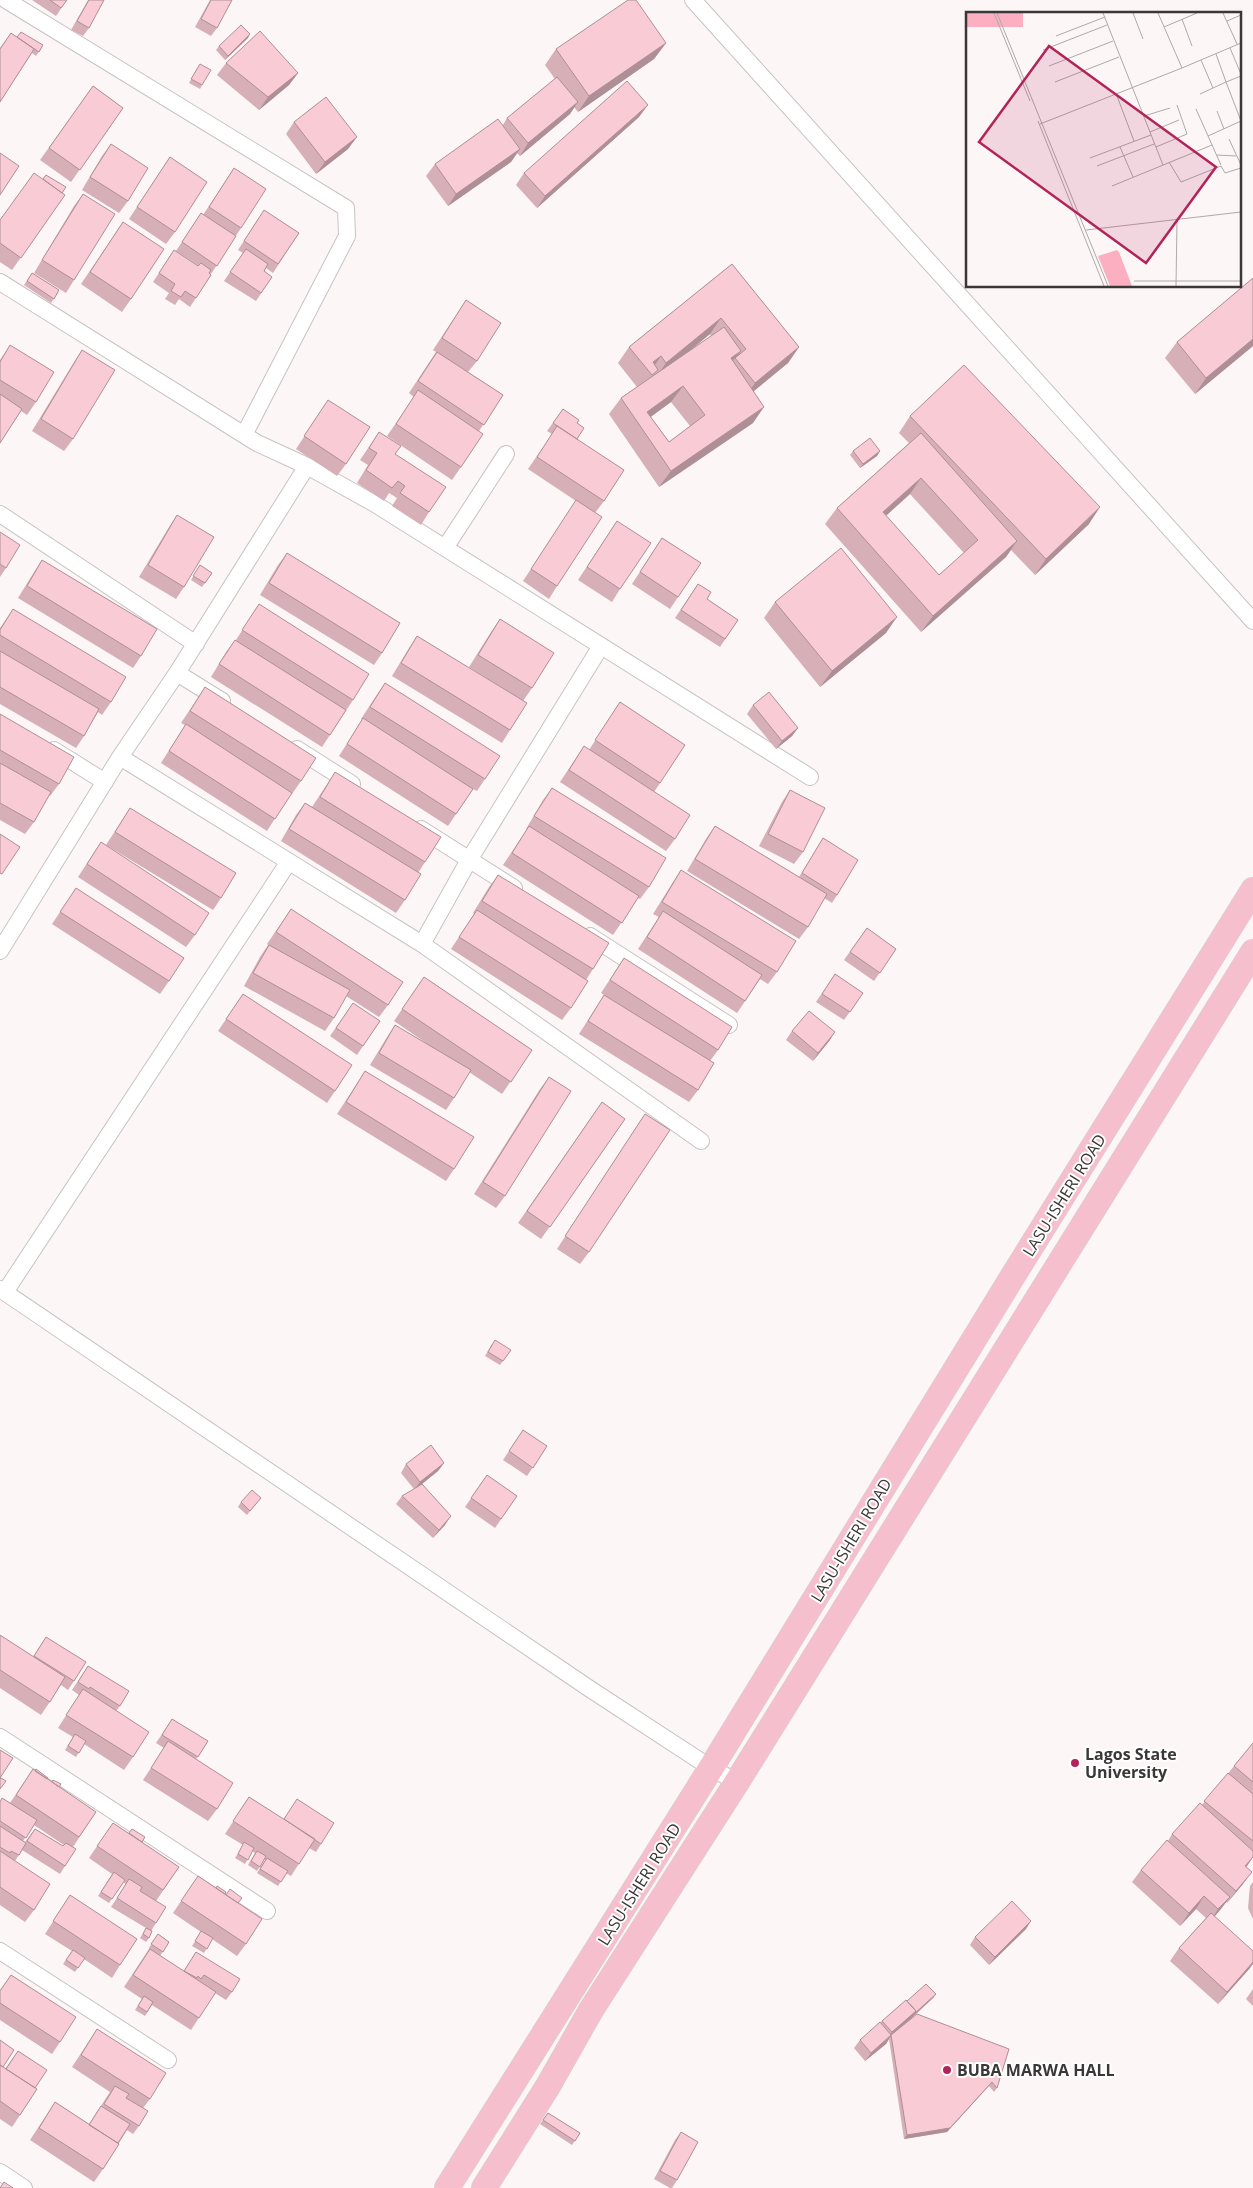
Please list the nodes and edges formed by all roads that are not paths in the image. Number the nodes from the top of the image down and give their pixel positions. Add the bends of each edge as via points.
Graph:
1 (6, 0) edge
2 (694, 0) edge
3 (0, 282) edge
4 (244, 435) junction
5 (506, 454) dead end
6 (307, 466) junction
7 (0, 514) edge
8 (446, 548) junction
9 (1253, 621) edge
10 (196, 644) junction
11 (601, 646) junction
12 (178, 672) junction
13 (236, 710) edge
14 (40, 742) edge
15 (286, 742) edge
16 (120, 758) junction
17 (810, 777) dead end
18 (105, 782) junction
19 (361, 790) edge
20 (411, 822) edge
21 (469, 860) junction
22 (288, 863) junction
23 (1253, 890) edge
24 (528, 897) edge
25 (578, 929) edge
26 (2, 941) edge
27 (422, 944) junction
28 (1253, 952) edge
29 (729, 1025) edge
30 (700, 1140) dead end
31 (3, 1291) edge
32 (0, 1737) edge
33 (711, 1768) junction
34 (737, 1782) junction
35 (267, 1911) dead end
36 (0, 1951) edge
37 (168, 2060) dead end
38 (0, 2172) edge
39 (24, 2188) edge
40 (447, 2188) edge
41 (484, 2188) edge

1 - 4 street via 346,208 347,236
2 - 9 street
3 - 4 street
4 - 6 street
5 - 8 street
6 - 8 street
6 - 10 street
7 - 10 street
8 - 11 street
10 - 12 street
11 - 17 street
11 - 21 street
12 - 13 street
12 - 16 street
14 - 18 street
15 - 19 street
16 - 18 street
16 - 22 street
18 - 26 street
20 - 21 street
21 - 24 street
21 - 27 street
22 - 27 street
22 - 31 street
23 - 33 main road, LASU-ISHERI ROAD
25 - 29 street
27 - 30 street
28 - 34 main road, LASU-ISHERI ROAD
31 - 33 street via 421,1576
32 - 35 street
33 - 34 street
33 - 40 main road, LASU-ISHERI ROAD
34 - 41 main road, LASU-ISHERI ROAD via 591,2010
36 - 37 street
38 - 39 street

